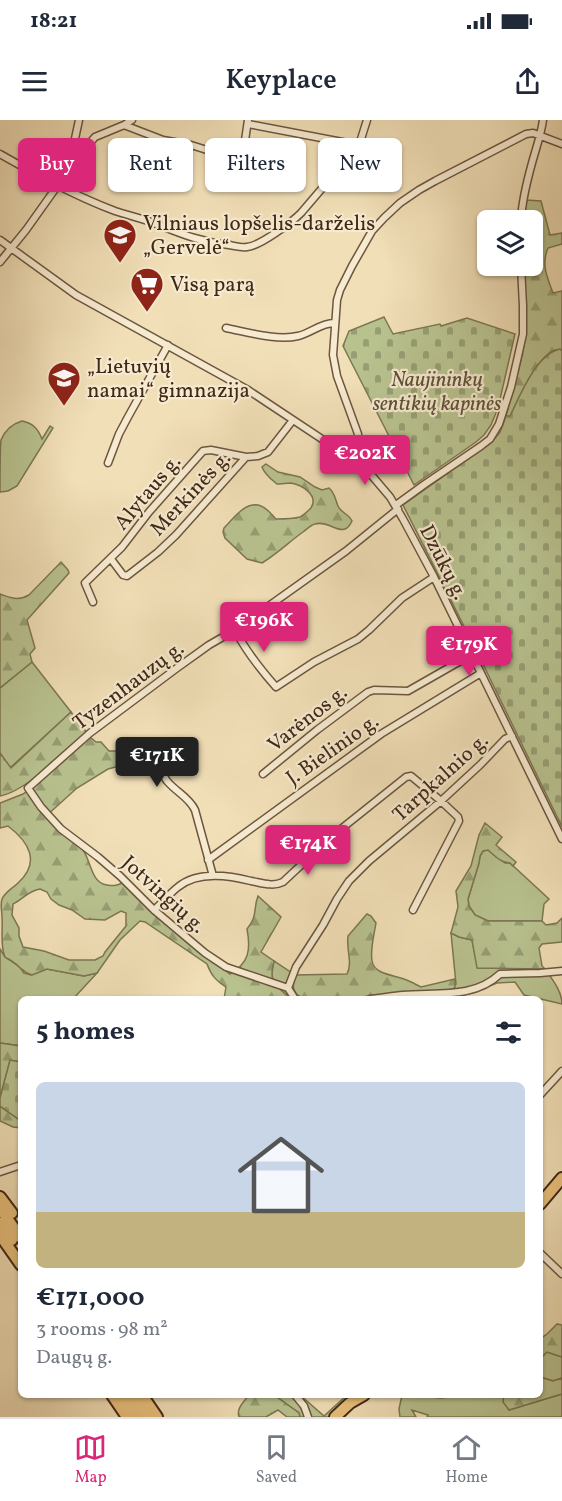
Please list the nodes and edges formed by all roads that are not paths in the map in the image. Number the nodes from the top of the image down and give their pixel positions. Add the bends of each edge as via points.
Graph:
1 (79, 120) edge
2 (132, 120) edge
3 (367, 120) edge
4 (543, 120) edge
5 (248, 122) edge
6 (124, 125) junction
7 (541, 135) junction
8 (76, 137) edge
9 (94, 138) edge
10 (325, 138) edge
11 (361, 138) edge
12 (562, 144) edge
13 (0, 154) edge
14 (18, 164) edge
15 (53, 192) edge
16 (72, 192) edge
17 (319, 192) edge
18 (523, 210) edge
19 (0, 240) edge
20 (11, 248) junction
21 (0, 262) edge
22 (522, 276) edge
23 (334, 324) junction
24 (226, 328) dead end
25 (168, 345) junction
26 (293, 420) junction
27 (346, 455) junction
28 (246, 457) junction
29 (108, 463) dead end
30 (397, 507) junction
31 (111, 559) junction
32 (434, 577) junction
33 (93, 602) dead end
34 (235, 630) junction
35 (471, 655) junction
36 (481, 673) junction
37 (512, 736) junction
38 (159, 748) dead end
39 (263, 774) dead end
40 (28, 788) joint
41 (441, 801) junction
42 (562, 838) edge
43 (208, 860) junction
44 (213, 876) junction
45 (154, 910) junction
46 (413, 910) dead end
47 (562, 971) edge
48 (288, 988) junction
49 (293, 996) edge
50 (394, 996) edge
51 (562, 1071) edge
52 (543, 1092) edge
53 (18, 1166) edge
54 (0, 1172) edge
55 (562, 1178) edge
56 (0, 1197) edge
57 (543, 1200) edge
58 (0, 1208) edge
59 (18, 1222) edge
60 (0, 1223) edge
61 (18, 1234) edge
62 (0, 1235) edge
63 (18, 1248) edge
64 (543, 1256) edge
65 (18, 1261) edge
66 (562, 1274) edge
67 (114, 1398) edge
68 (123, 1398) edge
69 (134, 1398) edge
70 (144, 1398) edge
71 (297, 1398) edge
72 (359, 1398) edge
73 (362, 1398) edge
74 (127, 1417) edge
75 (136, 1417) edge
76 (147, 1417) edge
77 (157, 1417) edge
78 (308, 1417) edge
79 (335, 1417) edge
80 (345, 1417) edge

1 - 8 street
2 - 6 street
3 - 11 street
4 - 7 street
5 - 6 street via 242,161
5 - 10 street
6 - 9 street
7 - 12 street
7 - 18 street
7 - 23 street via 526,134 435,181 384,218 372,231 339,290
13 - 14 street
15 - 20 street
16 - 17 street via 194,239 246,248 294,220
19 - 20 street, Dzūkų g.
20 - 21 street
20 - 25 street, Dzūkų g. via 76,295
22 - 30 street, Tyzenhauzų g. via 523,334 499,424 482,446
23 - 24 street via 291,337
23 - 27 street via 335,367 358,434
25 - 26 street, Dzūkų g.
25 - 29 street via 119,434
26 - 27 street, Dzūkų g.
26 - 28 street, Merkinės g. via 268,452
27 - 30 street, Dzūkų g. via 373,477
28 - 31 street, Alytaus g. via 203,451
28 - 31 street, Merkinės g. via 176,535 127,576
30 - 32 street, Dzūkų g.
30 - 34 street, Tyzenhauzų g. via 346,550
31 - 33 street, Alytaus g. via 84,583
32 - 34 street via 402,598 358,639 276,687
32 - 35 street, Dzūkų g.
34 - 40 street, Tyzenhauzų g. via 90,733
35 - 36 street, Dzūkų g.
35 - 39 street, Varėnos g. via 408,691 368,692
36 - 37 street, Dzūkų g.
36 - 43 street, J. Bielinio g. via 381,734
37 - 41 street, Tarpkalnio g.
37 - 42 street, Dzūkų g.
38 - 43 street via 167,781 195,810
40 - 45 street, Jotvingių g. via 54,823 120,876
41 - 44 street via 411,776 406,777 331,837 283,882 274,885
41 - 46 street via 458,818 458,823
41 - 48 street, Tarpkalnio g. via 349,881 296,967
43 - 44 street
44 - 45 street via 188,880
45 - 48 street, Jotvingių g. via 225,967
47 - 50 street via 500,974 479,988
48 - 49 street
51 - 52 street
53 - 54 street
55 - 57 main road
56 - 59 main road
58 - 61 main road
60 - 63 main road
62 - 65 main road
64 - 66 street
67 - 74 main road
68 - 75 main road
69 - 76 main road
70 - 77 main road
71 - 78 street
72 - 79 main road
73 - 80 main road

